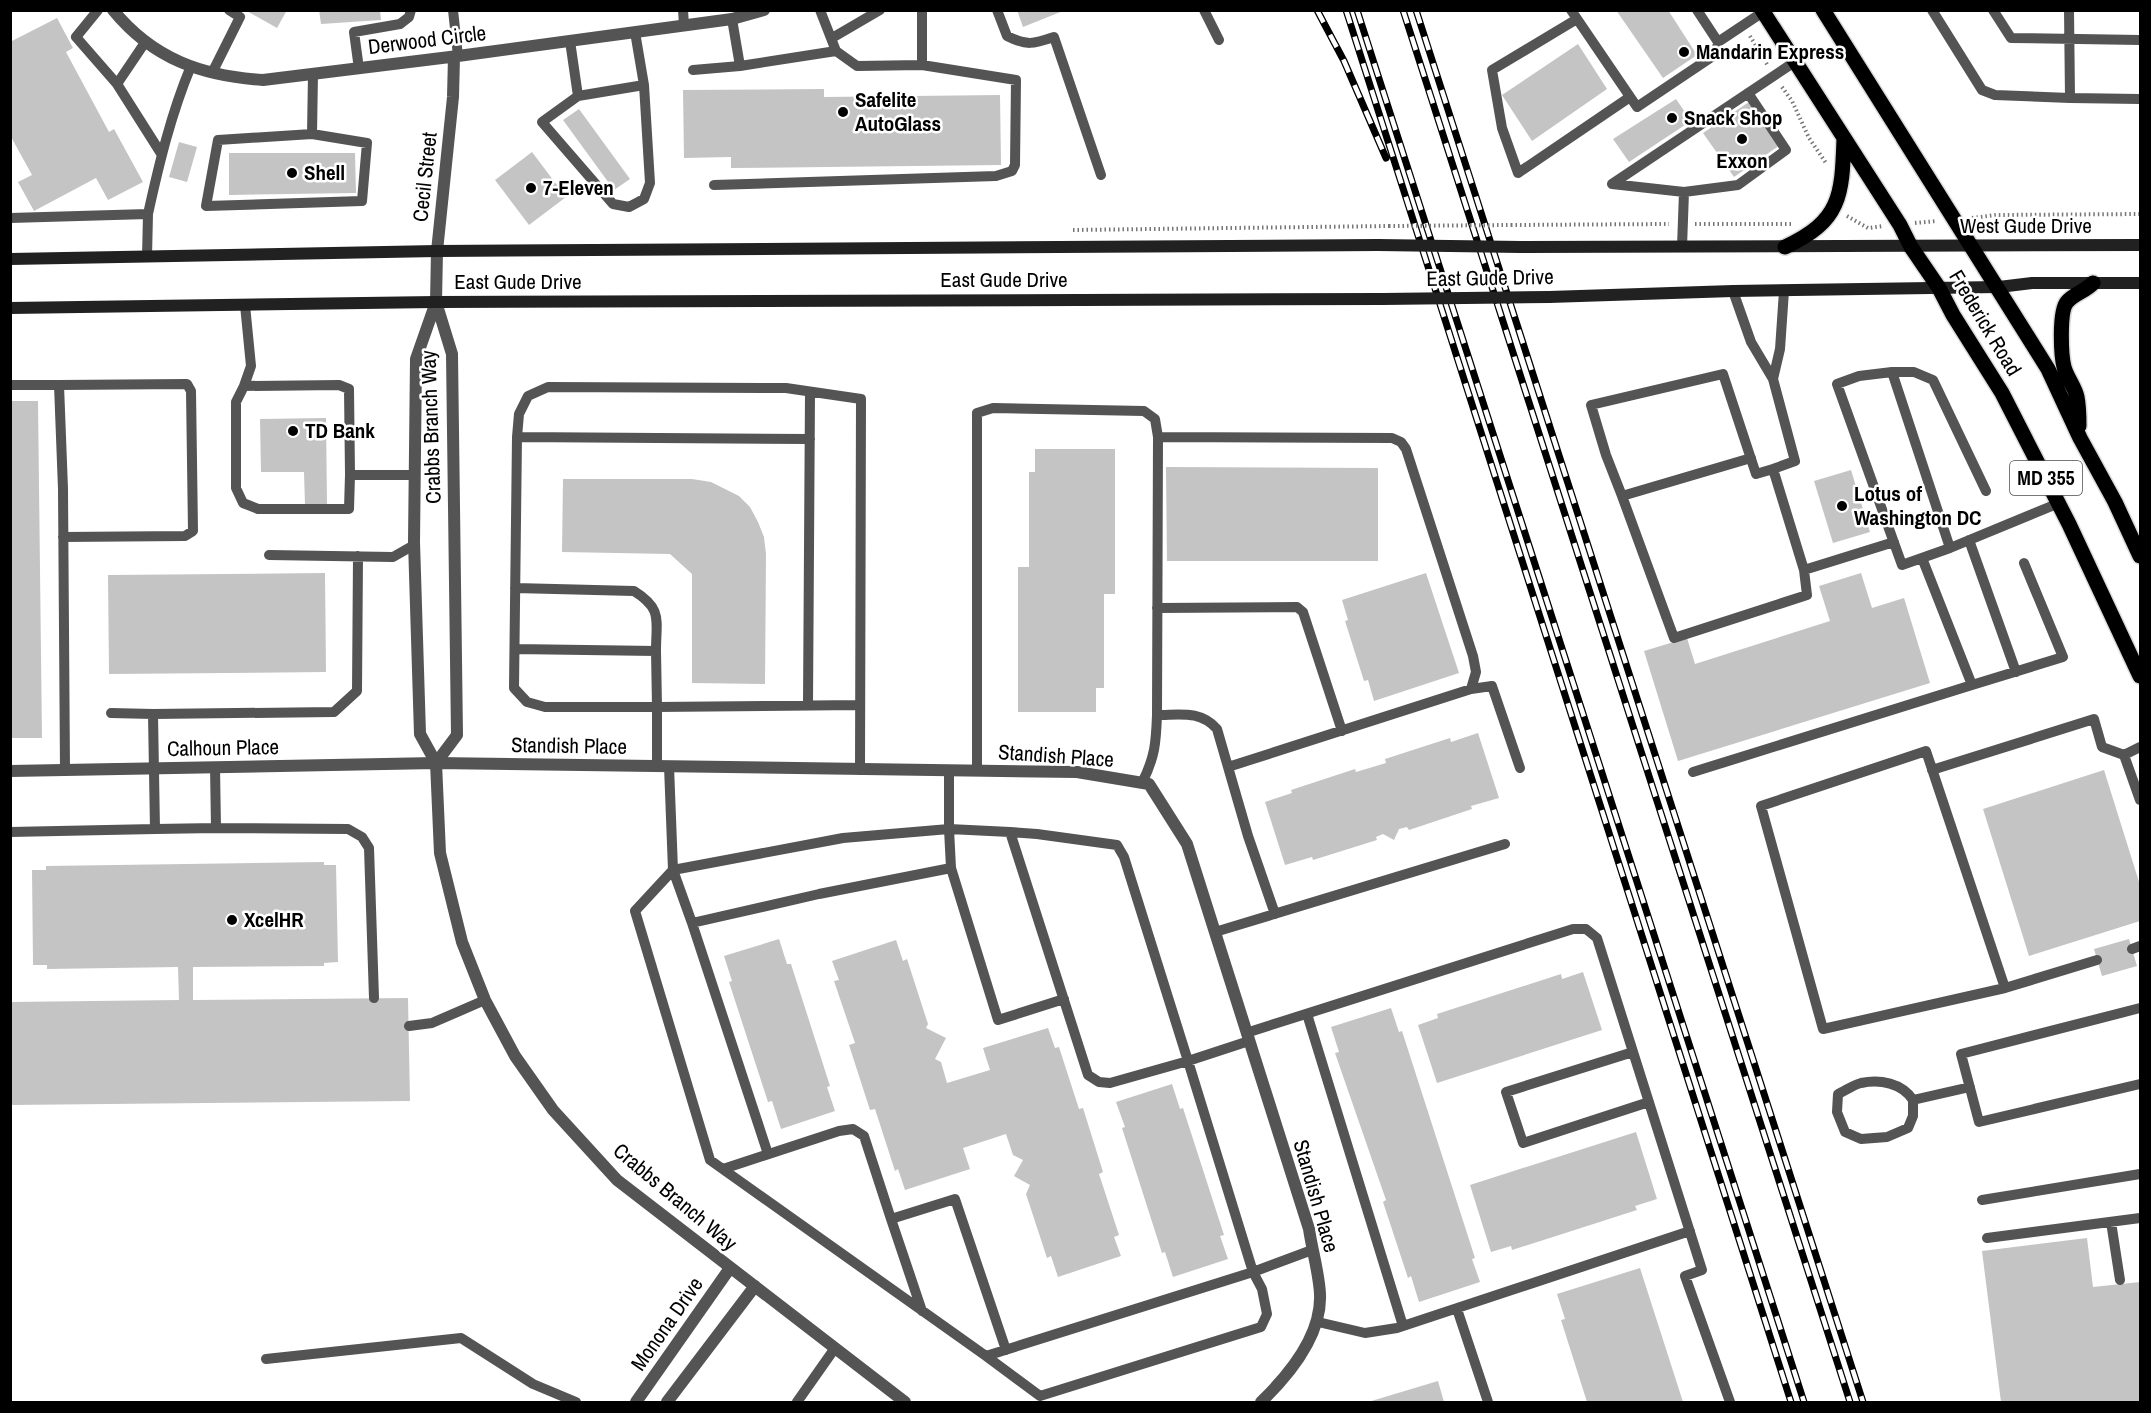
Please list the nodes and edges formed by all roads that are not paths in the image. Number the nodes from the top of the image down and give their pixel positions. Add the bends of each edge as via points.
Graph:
1 (98, 10) edge
2 (113, 10) edge
3 (229, 10) edge
4 (411, 10) edge
5 (453, 10) edge
6 (683, 10) edge
7 (764, 10) edge
8 (820, 10) edge
9 (880, 10) edge
10 (922, 10) edge
11 (997, 10) edge
12 (1204, 10) edge
13 (1697, 10) edge
14 (1932, 10) edge
15 (1994, 10) edge
16 (2069, 10) edge
17 (1763, 11) edge
18 (1826, 12) edge
19 (1574, 15) edge
20 (732, 19) junction
21 (684, 25) junction
22 (635, 32) junction
23 (832, 38) junction
24 (2069, 39) junction
25 (1219, 40) dead end
26 (2140, 40) edge
27 (146, 41) junction
28 (570, 41) junction
29 (1718, 42) junction
30 (836, 51) junction
31 (456, 57) junction
32 (1796, 61) junction
33 (922, 65) junction
34 (191, 66) junction
35 (740, 66) junction
36 (359, 69) junction
37 (693, 70) dead end
38 (212, 73) junction
39 (313, 74) junction
40 (117, 84) junction
41 (644, 85) junction
42 (1748, 93) junction
43 (578, 96) junction
44 (1630, 97) junction
45 (2070, 98) junction
46 (2140, 99) edge
47 (312, 134) junction
48 (1844, 139) junction
49 (162, 155) junction
50 (1101, 175) dead end
51 (714, 185) dead end
52 (1684, 192) junction
53 (148, 214) junction
54 (10, 218) edge
55 (1971, 245) junction
56 (2140, 245) edge
57 (1682, 247) junction
58 (1785, 247) junction
59 (1911, 247) junction
60 (437, 251) junction
61 (147, 257) junction
62 (10, 259) edge
63 (2093, 283) junction
64 (2140, 283) edge
65 (1998, 287) junction
66 (1939, 288) junction
67 (1733, 291) junction
68 (1784, 291) junction
69 (436, 302) junction
70 (245, 305) junction
71 (10, 308) edge
72 (1892, 372) junction
73 (1773, 379) junction
74 (10, 385) edge
75 (59, 385) junction
76 (244, 386) junction
77 (810, 392) junction
78 (517, 437) junction
79 (1158, 437) junction
80 (2080, 438) junction
81 (810, 439) junction
82 (1751, 458) junction
83 (1773, 469) junction
84 (350, 475) junction
85 (415, 475) junction
86 (1986, 490) dead end
87 (1622, 496) junction
88 (2058, 503) junction
89 (63, 537) junction
90 (1969, 540) junction
91 (1894, 543) junction
92 (414, 545) junction
93 (1950, 548) junction
94 (269, 555) dead end
95 (358, 556) junction
96 (2140, 556) edge
97 (1922, 558) junction
98 (2024, 563) dead end
99 (1804, 570) junction
100 (515, 588) junction
101 (1157, 608) junction
102 (515, 648) junction
103 (656, 651) junction
104 (2016, 672) junction
105 (2140, 676) edge
106 (1972, 685) junction
107 (1471, 689) junction
108 (808, 705) junction
109 (859, 705) junction
110 (657, 707) junction
111 (111, 713) dead end
112 (153, 714) junction
113 (1157, 715) junction
114 (1342, 731) junction
115 (2140, 747) edge
116 (2124, 754) junction
117 (436, 764) junction
118 (663, 766) junction
119 (215, 767) junction
120 (1228, 767) junction
121 (1520, 768) dead end
122 (153, 769) junction
123 (65, 770) junction
124 (860, 770) junction
125 (950, 770) junction
126 (1932, 770) junction
127 (10, 771) edge
128 (977, 771) junction
129 (1693, 772) dead end
130 (1142, 783) junction
131 (2140, 800) edge
132 (216, 828) junction
133 (155, 829) junction
134 (949, 829) junction
135 (10, 832) edge
136 (1010, 832) junction
137 (1505, 844) dead end
138 (951, 868) junction
139 (673, 870) junction
140 (1275, 914) junction
141 (692, 923) junction
142 (1215, 932) junction
143 (2097, 960) dead end
144 (2005, 988) junction
145 (374, 998) dead end
146 (1064, 999) junction
147 (485, 1000) junction
148 (2140, 1008) edge
149 (1307, 1014) junction
150 (409, 1026) dead end
151 (1248, 1037) junction
152 (1633, 1052) junction
153 (1188, 1061) junction
154 (2140, 1084) edge
155 (1970, 1087) junction
156 (1913, 1100) junction
157 (1649, 1102) junction
158 (768, 1154) junction
159 (723, 1169) junction
160 (2140, 1174) edge
161 (1982, 1200) dead end
162 (2140, 1218) edge
163 (891, 1219) junction
164 (2111, 1222) junction
165 (1690, 1231) junction
166 (1987, 1238) dead end
167 (1312, 1251) junction
168 (730, 1268) junction
169 (1253, 1272) junction
170 (2120, 1280) dead end
171 (755, 1286) junction
172 (1457, 1309) junction
173 (922, 1311) junction
174 (1318, 1322) junction
175 (1403, 1326) junction
176 (835, 1348) junction
177 (1006, 1350) junction
178 (986, 1356) junction
179 (266, 1359) dead end
180 (576, 1402) edge
181 (636, 1402) edge
182 (667, 1402) edge
183 (798, 1402) edge
184 (905, 1402) edge
185 (1261, 1402) edge
186 (1488, 1402) edge
187 (1730, 1402) edge

1 - 40 lane via 76,38
2 - 27 street, Derwood Circle
3 - 38 lane via 240,16
4 - 36 lane via 400,24 354,32
5 - 31 lane
6 - 21 lane
7 - 20 street, Derwood Circle
8 - 23 lane
9 - 23 lane
10 - 33 lane
11 - 50 lane via 1007,36 1032,44 1054,38
12 - 25 lane
13 - 29 lane
14 - 45 lane via 1982,90 1995,95
15 - 24 lane via 2012,38
16 - 24 lane
17 - 29 lane
17 - 32 main road, Frederick Road / MD 355
18 - 55 main road, Frederick Road / MD 355
19 - 44 lane
19 - 44 lane via 1492,70 1502,128 1518,173
20 - 21 street, Derwood Circle
20 - 35 lane
21 - 22 street, Derwood Circle
22 - 28 street, Derwood Circle
22 - 41 lane
23 - 30 lane
24 - 26 lane
24 - 45 lane
27 - 34 street, Derwood Circle via 166,56
27 - 40 lane
28 - 31 street, Derwood Circle
28 - 43 lane
29 - 44 lane via 1716,54 1637,107
30 - 33 lane via 857,66
30 - 35 lane
31 - 36 street, Derwood Circle
31 - 60 street, Cecil Street
32 - 42 lane
32 - 48 main road, Frederick Road / MD 355
33 - 51 lane via 1016,80 1012,171 996,176
34 - 38 street, Derwood Circle
34 - 49 lane
35 - 37 lane
36 - 39 street, Derwood Circle
38 - 39 street, Derwood Circle via 263,80
39 - 47 lane
40 - 49 lane
41 - 43 lane
41 - 43 lane via 650,183 645,199 630,207 613,204 542,122
42 - 52 lane via 1786,150 1738,185
42 - 52 lane via 1612,184
45 - 46 lane
47 - 47 lane via 367,143 362,201 206,206 218,140
48 - 58 main road via 1841,188 1834,208 1817,228
48 - 59 main road, Frederick Road / MD 355
49 - 53 lane
52 - 57 lane
53 - 54 lane
53 - 61 lane
55 - 56 main road, West Gude Drive
55 - 59 main road, West Gude Drive
55 - 65 main road, Frederick Road / MD 355
57 - 58 main road, East Gude Drive
57 - 60 main road, East Gude Drive, bridge
58 - 59 main road, East Gude Drive
59 - 66 main road, Frederick Road / MD 355
60 - 61 main road, East Gude Drive
60 - 69 street, Cecil Street
61 - 62 main road, East Gude Drive
63 - 64 main road
63 - 65 main road
63 - 80 main road via 2065,303 2062,331 2064,367 2077,395
65 - 66 main road, East Gude Drive
65 - 80 main road, Frederick Road / MD 355 via 2048,369
66 - 68 main road, East Gude Drive
66 - 88 main road, Frederick Road / MD 355 via 2002,393
67 - 68 main road, East Gude Drive
67 - 69 main road, East Gude Drive, bridge via 1549,297
67 - 73 lane via 1751,342
68 - 73 lane via 1780,349
69 - 70 main road, East Gude Drive
69 - 85 street, Crabbs Branch Way via 416,359
69 - 117 street, Crabbs Branch Way via 452,354 457,735
70 - 71 main road, East Gude Drive
70 - 76 lane via 251,366
72 - 86 lane via 1914,372 1933,380
72 - 91 lane via 1859,376 1837,384
72 - 93 lane
73 - 83 lane via 1795,461
74 - 75 lane
75 - 89 lane
75 - 89 lane via 187,384 190,391 193,531 184,536
76 - 84 lane via 339,385 349,389
76 - 84 lane via 236,402 236,488 243,503 258,510 349,509
77 - 78 lane via 786,388 548,387 528,396 519,414
77 - 81 lane
77 - 109 lane via 861,399
78 - 81 lane
78 - 100 lane
79 - 101 lane
79 - 107 lane via 1392,438 1401,442 1473,656 1476,672
79 - 128 lane via 1155,419 1144,411 993,408 977,413
80 - 96 main road, Frederick Road / MD 355
81 - 108 lane
82 - 83 lane via 1756,474
82 - 87 lane
82 - 87 lane via 1723,374 1592,405
83 - 99 lane
84 - 85 lane
85 - 92 street, Crabbs Branch Way
87 - 99 lane via 1674,638 1807,596
88 - 90 lane
88 - 105 main road, Frederick Road / MD 355
89 - 123 lane
90 - 93 lane
90 - 104 lane
91 - 97 lane via 1902,565
91 - 99 lane
92 - 95 lane via 393,557
92 - 117 street, Crabbs Branch Way via 420,734
93 - 97 lane
94 - 95 lane
95 - 112 lane via 357,691 334,712
97 - 106 lane
98 - 104 lane via 2063,657
100 - 102 lane
100 - 103 lane via 634,591 649,600 657,613
101 - 113 lane
101 - 114 lane via 1296,607 1303,612
102 - 103 lane
102 - 110 lane via 514,688 527,702 545,706
103 - 110 lane
104 - 106 lane
106 - 129 lane
107 - 114 lane
107 - 121 lane via 1492,686
108 - 109 lane
108 - 110 lane
109 - 124 lane
110 - 118 lane
111 - 112 lane
112 - 122 lane
113 - 120 lane via 1208,719 1216,729
113 - 130 lane via 1156,744
114 - 120 lane
115 - 116 lane
116 - 126 lane via 2102,747 2094,719
116 - 131 lane
117 - 118 street, Standish Place
117 - 119 street, Calhoun Place
117 - 147 street, Crabbs Branch Way via 440,854 462,942
118 - 124 street, Standish Place
118 - 139 lane
119 - 122 street, Calhoun Place
119 - 132 lane
120 - 140 lane
122 - 123 street, Calhoun Place
122 - 133 lane
123 - 127 street, Calhoun Place
124 - 125 street, Standish Place
125 - 128 street, Standish Place
125 - 134 lane
126 - 144 lane
126 - 144 lane via 1926,751 1761,806 1823,1029
128 - 130 street, Standish Place via 1077,772
130 - 142 street, Standish Place via 1149,784 1186,844
132 - 133 lane
132 - 145 lane via 348,829 362,837 369,848
133 - 135 lane
134 - 136 lane
134 - 138 lane
134 - 139 lane via 843,838
136 - 146 lane
136 - 153 lane via 1117,845
137 - 140 lane
138 - 141 lane
138 - 146 lane via 998,1020
139 - 141 lane
139 - 159 lane via 635,911 710,1160
140 - 142 lane
141 - 158 lane
142 - 151 street, Standish Place
143 - 144 lane
146 - 153 lane via 1088,1075 1099,1082 1110,1083
147 - 150 lane via 432,1023
147 - 168 street, Crabbs Branch Way via 515,1056 561,1119 617,1180
148 - 155 lane via 1962,1054
149 - 151 lane
149 - 152 lane via 1573,929 1586,930 1597,938
149 - 175 lane
151 - 153 lane
151 - 167 street, Standish Place via 1309,1229
152 - 157 lane
152 - 157 lane via 1506,1092 1523,1143
153 - 169 lane
154 - 155 lane via 1979,1122
155 - 156 lane
156 - 156 lane via 1906,1090 1886,1082 1860,1083 1839,1094 1837,1112 1845,1132 1861,1139 1887,1137 1908,1128
157 - 165 lane
158 - 159 lane
158 - 163 lane via 853,1129 864,1136
159 - 173 lane
160 - 161 lane
162 - 164 lane
163 - 173 lane
163 - 177 lane via 955,1199
164 - 166 lane
164 - 170 lane
165 - 172 lane
165 - 187 lane via 1702,1270 1685,1276
167 - 169 lane
167 - 174 street, Standish Place via 1320,1294
168 - 171 street, Crabbs Branch Way
168 - 181 street, Monona Drive
169 - 177 lane
169 - 178 lane via 1268,1314 1261,1327 1040,1396
171 - 176 street, Crabbs Branch Way
171 - 182 street
172 - 175 lane
172 - 186 lane
173 - 178 lane
174 - 175 lane via 1365,1333
174 - 185 street, Standish Place via 1300,1357
176 - 183 lane
176 - 184 street, Crabbs Branch Way
177 - 178 lane
179 - 180 lane via 461,1338 533,1384

